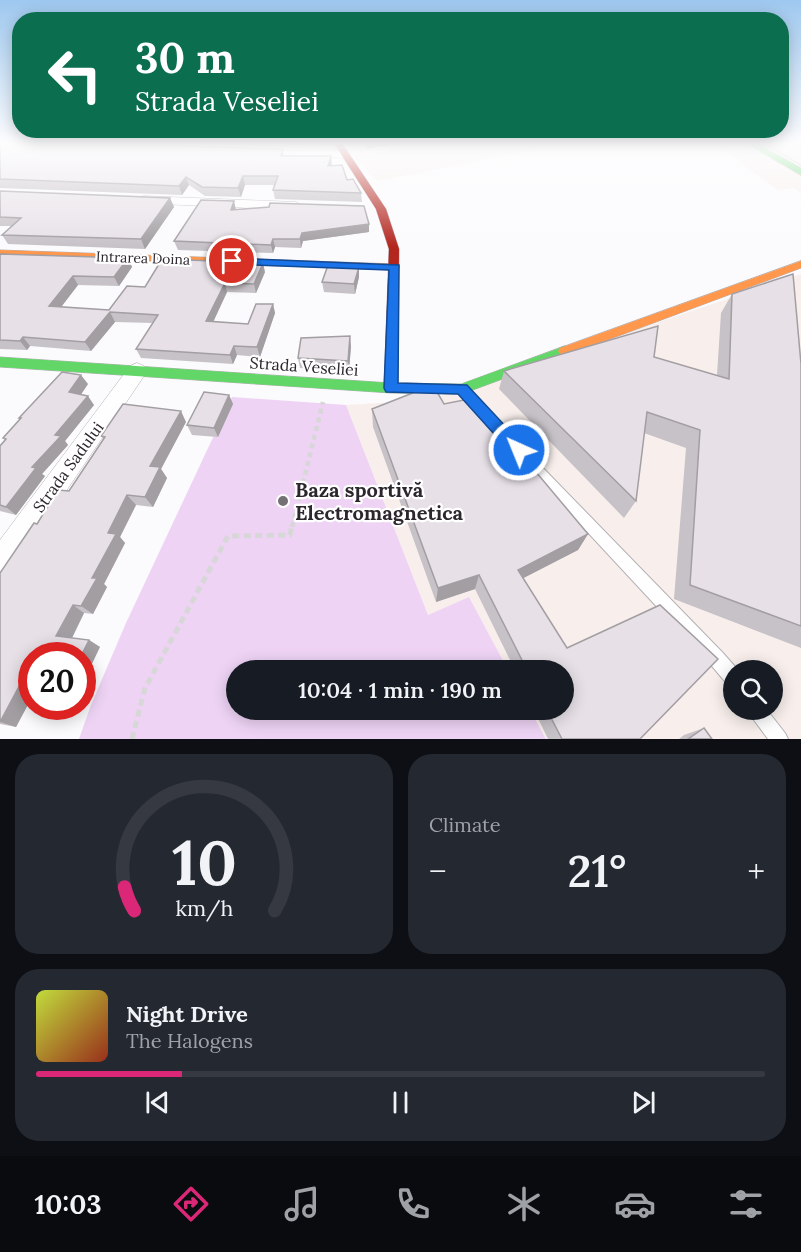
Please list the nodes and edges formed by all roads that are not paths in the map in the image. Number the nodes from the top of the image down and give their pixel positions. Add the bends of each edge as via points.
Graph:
1 (361, 177) edge
2 (129, 199) edge
3 (306, 206) edge
4 (364, 209) edge
5 (381, 209) junction
6 (0, 253) edge
7 (801, 264) edge
8 (395, 267) junction
9 (0, 362) edge
10 (137, 371) junction
11 (391, 388) junction
12 (494, 424) edge
13 (0, 564) edge
14 (723, 665) edge
15 (765, 720) edge
16 (779, 739) edge

1 - 5 street
2 - 3 street
4 - 5 street
5 - 8 street
6 - 8 street, Intrarea Doina
7 - 11 street, Strada Veseliei via 465,393
8 - 11 street
9 - 10 street, Strada Veseliei
10 - 11 street, Strada Veseliei
10 - 13 street, Strada Sadului
12 - 14 lane
15 - 16 lane

